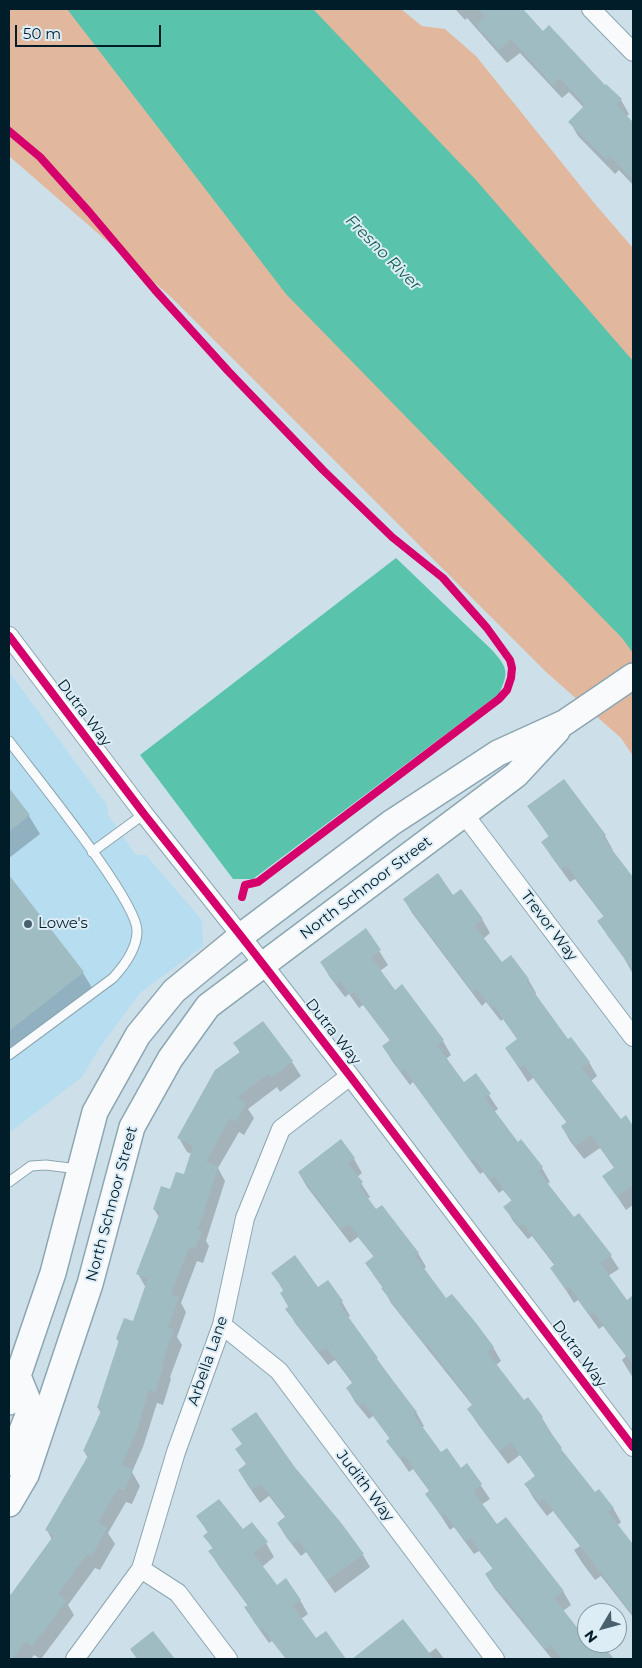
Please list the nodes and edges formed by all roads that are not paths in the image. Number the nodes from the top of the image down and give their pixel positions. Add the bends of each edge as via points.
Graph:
1 (591, 9) edge
2 (633, 52) edge
3 (9, 636) edge
4 (633, 676) edge
5 (564, 723) junction
6 (9, 741) edge
7 (144, 814) junction
8 (464, 814) junction
9 (92, 852) junction
10 (241, 936) junction
11 (263, 964) junction
12 (633, 1037) edge
13 (9, 1055) edge
14 (350, 1076) junction
15 (80, 1169) junction
16 (9, 1182) edge
17 (222, 1325) junction
18 (15, 1372) edge
19 (9, 1402) edge
20 (633, 1447) edge
21 (9, 1463) edge
22 (9, 1504) edge
23 (140, 1569) junction
24 (75, 1659) edge
25 (228, 1659) edge
26 (495, 1659) edge

1 - 2 street
3 - 7 street, Dutra Way
4 - 5 street, North Schnoor Street
5 - 8 street, North Schnoor Street via 516,775
5 - 10 street, North Schnoor Street via 498,753 391,823
6 - 9 lane
7 - 9 lane
7 - 10 street, Dutra Way
8 - 11 street, North Schnoor Street
8 - 12 street, Trevor Way
9 - 13 lane via 132,913 138,930 134,946 113,978
10 - 11 street, Dutra Way
10 - 15 street, North Schnoor Street via 174,991 138,1034 95,1112
11 - 14 street, Dutra Way
11 - 22 street, North Schnoor Street via 208,1006 170,1059 132,1127 90,1284 26,1475
14 - 17 street, Arbella Lane via 281,1129 245,1218
14 - 20 street, Dutra Way
15 - 16 lane via 30,1166
15 - 18 street, North Schnoor Street via 53,1273
17 - 23 street, Arbella Lane via 176,1452
17 - 26 street, Judith Way via 279,1371
18 - 19 street, North Schnoor Street
18 - 21 street via 31,1408
23 - 24 street, Arbella Lane
23 - 25 street via 178,1593

